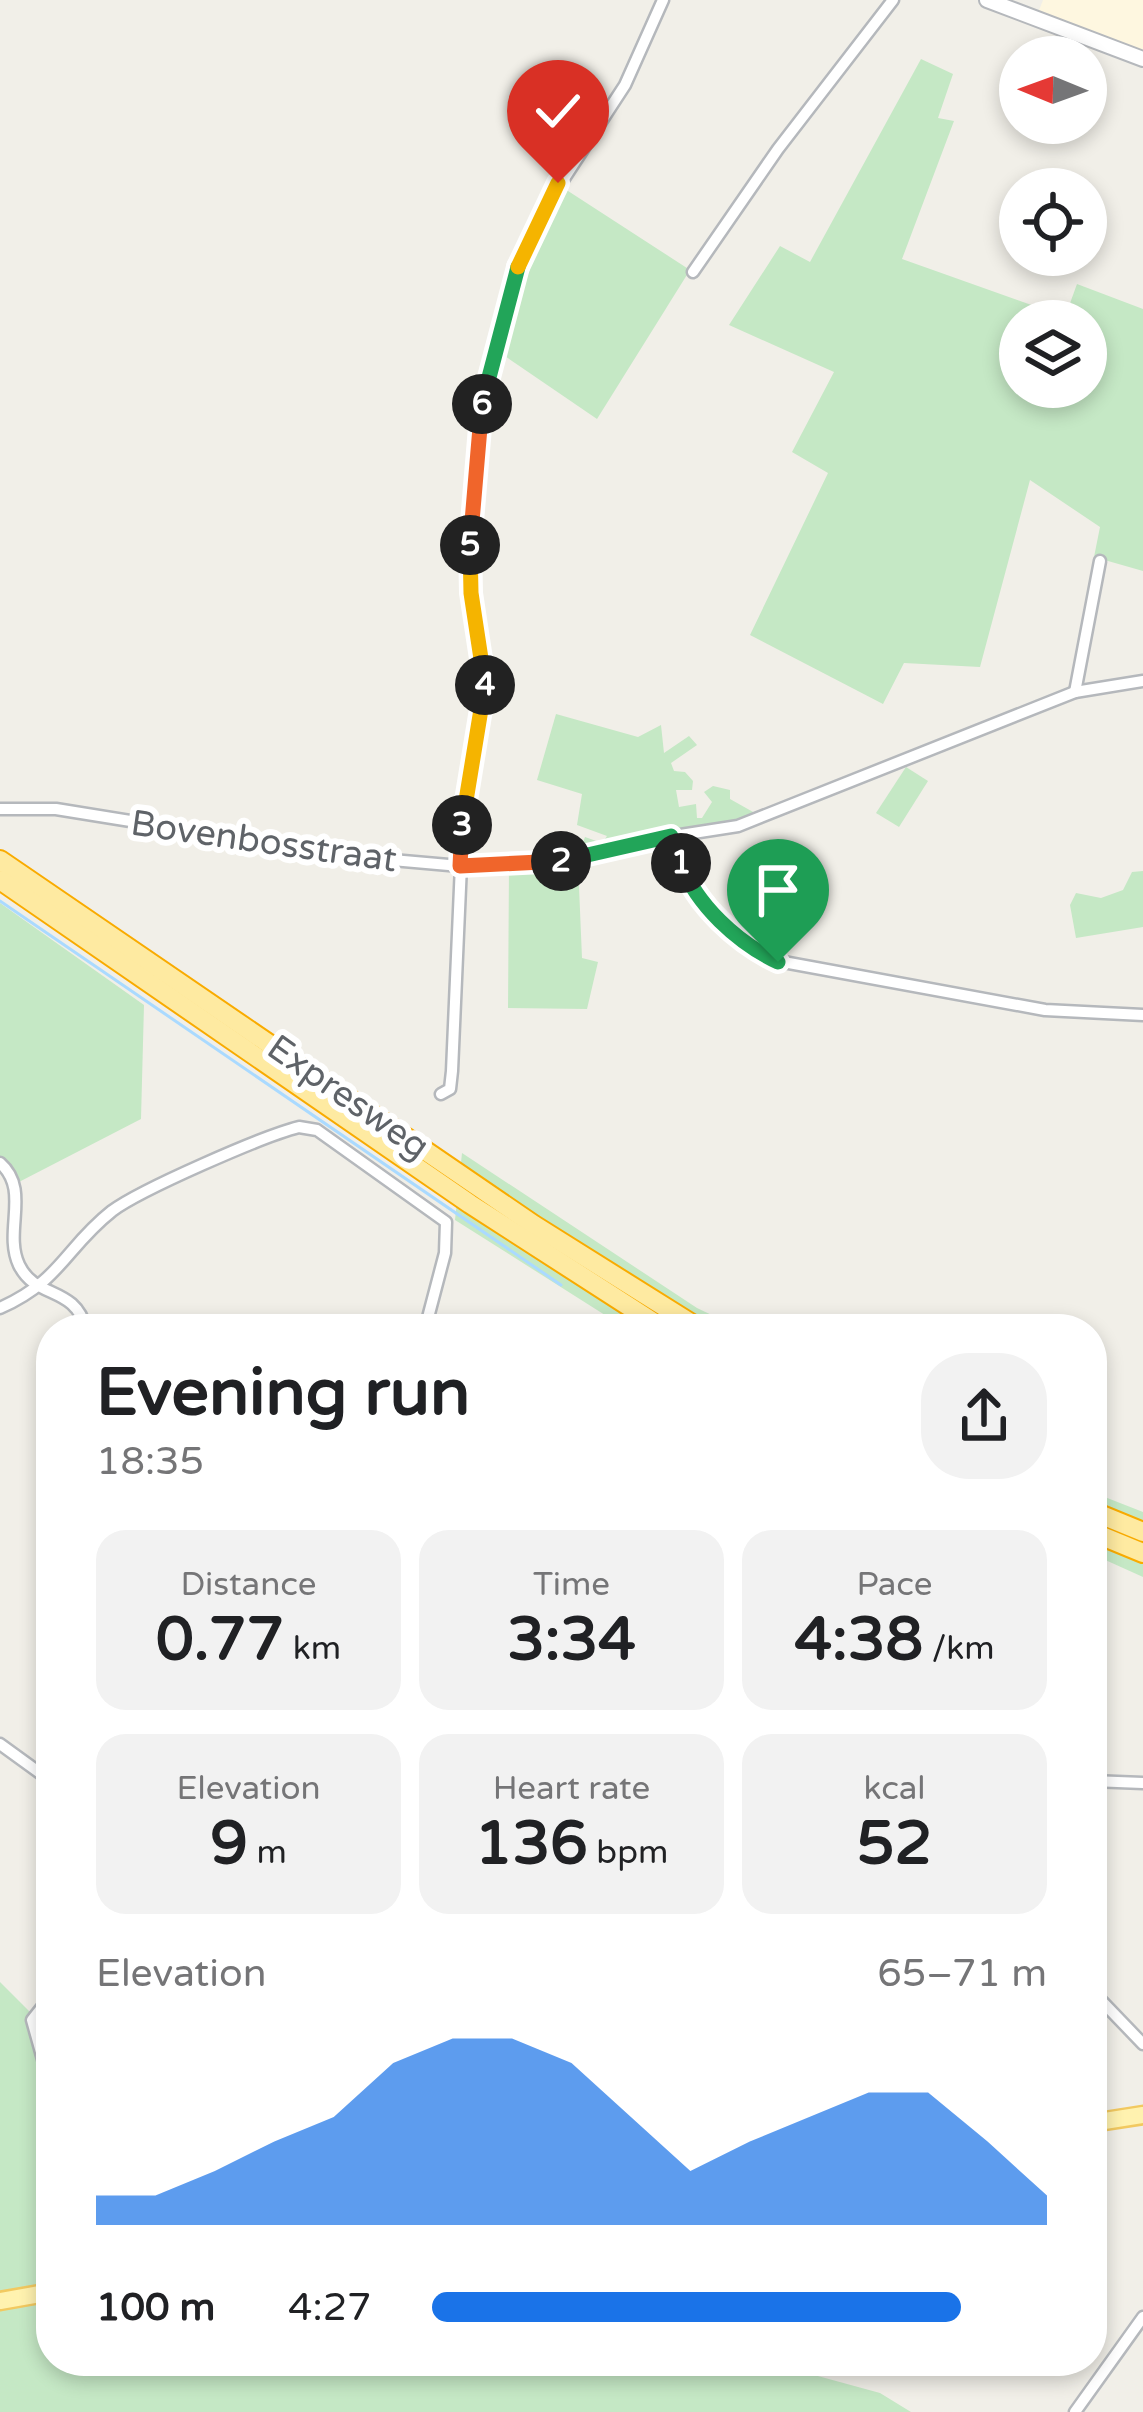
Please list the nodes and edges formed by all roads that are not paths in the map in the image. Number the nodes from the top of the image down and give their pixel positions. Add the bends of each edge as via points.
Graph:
1 (663, 0) edge
2 (893, 0) edge
3 (987, 0) edge
4 (1143, 59) edge
5 (693, 272) dead end
6 (1100, 561) dead end
7 (1143, 681) edge
8 (1075, 692) junction
9 (0, 809) edge
10 (671, 836) junction
11 (0, 860) edge
12 (460, 866) junction
13 (0, 880) edge
14 (1143, 1016) edge
15 (441, 1094) dead end
16 (0, 1163) edge
17 (42, 1287) junction
18 (0, 1308) edge
19 (79, 1314) edge
20 (429, 1314) edge
21 (641, 1314) edge
22 (676, 1314) edge
23 (1107, 1517) edge
24 (1143, 1532) edge
25 (1107, 1538) edge
26 (1143, 1553) edge
27 (0, 1744) edge
28 (36, 1768) edge
29 (1107, 1782) edge
30 (1143, 1784) edge
31 (1107, 2007) edge
32 (36, 2015) edge
33 (36, 2034) edge
34 (1143, 2044) edge
35 (1143, 2115) edge
36 (1107, 2121) edge
37 (36, 2295) edge
38 (0, 2301) edge
39 (1143, 2317) edge
40 (1107, 2367) edge
41 (1101, 2376) edge
42 (1075, 2412) edge

1 - 12 street via 625,85 537,220 494,342 472,479 471,593 486,674
2 - 5 street
3 - 4 street
6 - 8 street
7 - 8 street, Bovenbosstraat
8 - 10 street, Bovenbosstraat via 738,826
9 - 12 street, Bovenbosstraat via 32,806
10 - 12 street, Bovenbosstraat via 574,860
10 - 14 street via 701,901 778,962 1045,1010
11 - 22 highway, Expresweg
12 - 15 street via 452,1071
13 - 21 highway, Expresweg
16 - 17 street via 15,1184 17,1261
17 - 18 street
17 - 19 street via 74,1302
17 - 20 street via 114,1209 299,1126 317,1130 446,1222
23 - 24 highway
25 - 26 highway
27 - 28 street
29 - 30 street
31 - 34 street
32 - 33 street
35 - 36 main road
37 - 38 main road
39 - 40 street
41 - 42 street

